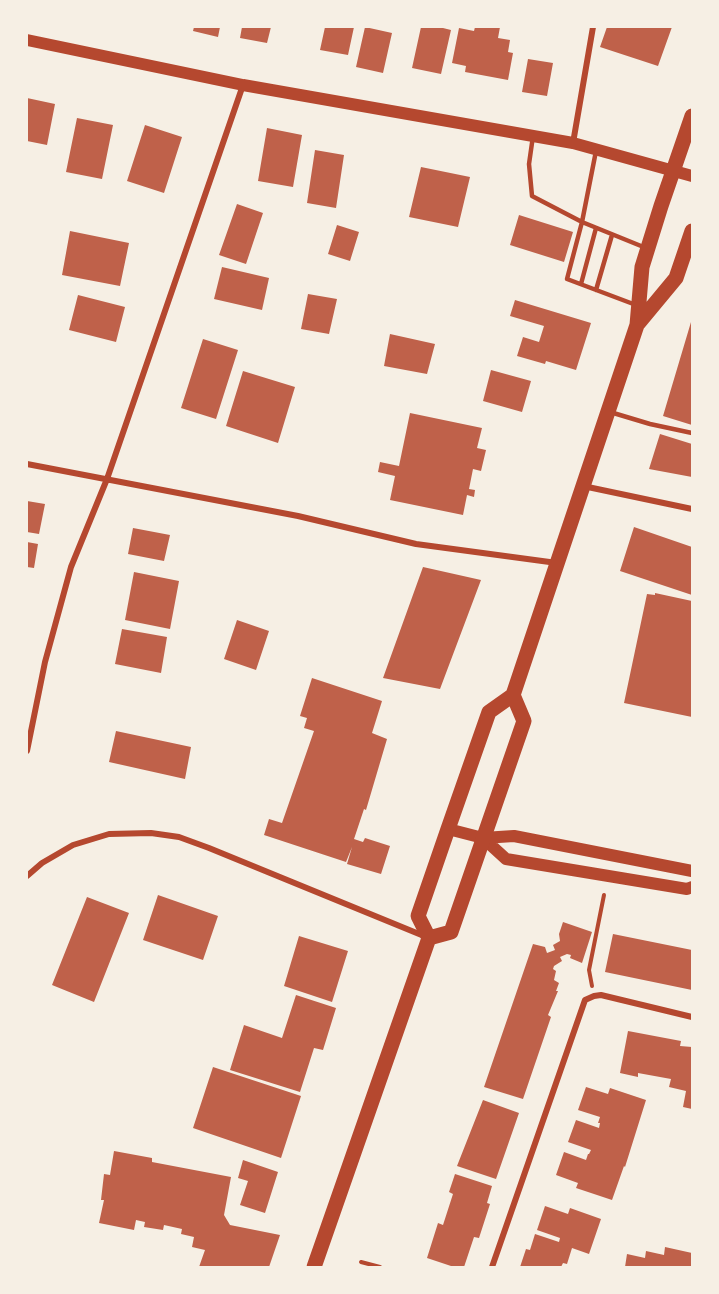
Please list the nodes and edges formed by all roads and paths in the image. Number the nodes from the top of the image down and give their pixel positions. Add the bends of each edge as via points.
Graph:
1 (593, 27) edge
2 (27, 40) edge
3 (243, 85) junction
4 (692, 116) edge
5 (533, 136) junction
6 (573, 143) junction
7 (596, 149) junction
8 (673, 170) junction
9 (692, 176) edge
10 (582, 222) junction
11 (596, 228) junction
12 (692, 231) edge
13 (612, 235) junction
14 (648, 249) junction
15 (581, 284) junction
16 (596, 290) junction
17 (639, 306) junction
18 (637, 325) junction
19 (608, 411) junction
20 (692, 433) edge
21 (27, 464) edge
22 (107, 479) junction
23 (583, 486) junction
24 (692, 509) edge
25 (557, 563) junction
26 (513, 695) junction
27 (27, 751) edge
28 (448, 829) junction
29 (483, 838) junction
30 (692, 871) edge
31 (27, 876) edge
32 (692, 887) edge
33 (604, 895) dead end
34 (429, 938) junction
35 (594, 996) junction
36 (692, 1017) edge
37 (361, 1262) dead end
38 (314, 1267) edge
39 (380, 1267) edge
40 (492, 1267) edge

1 - 6 street
2 - 3 main road
3 - 5 main road
3 - 22 street
4 - 8 main road
5 - 6 main road
5 - 10 lane via 529,164 532,196
6 - 7 main road
7 - 8 main road
7 - 10 lane
8 - 9 main road
8 - 14 main road
10 - 11 lane
10 - 15 lane via 567,279
11 - 13 lane
11 - 15 lane
12 - 18 main road via 676,278
13 - 14 lane
13 - 16 lane
14 - 17 main road via 642,267
15 - 16 lane
16 - 17 lane
17 - 18 main road
18 - 19 main road
19 - 20 lane
19 - 23 main road
21 - 22 street
22 - 25 street via 298,516 416,544
22 - 27 street via 62,596
23 - 24 street
23 - 25 main road
25 - 26 main road
26 - 28 main road via 489,712
26 - 29 main road via 524,721
28 - 29 main road
28 - 34 main road via 418,916
29 - 30 main road via 514,836
29 - 32 main road via 506,859
29 - 34 main road via 451,932
31 - 34 street via 73,844 109,834 170,836 209,848
33 - 35 path via 589,970
34 - 38 main road
35 - 36 street
35 - 40 street via 585,1000
37 - 39 path

